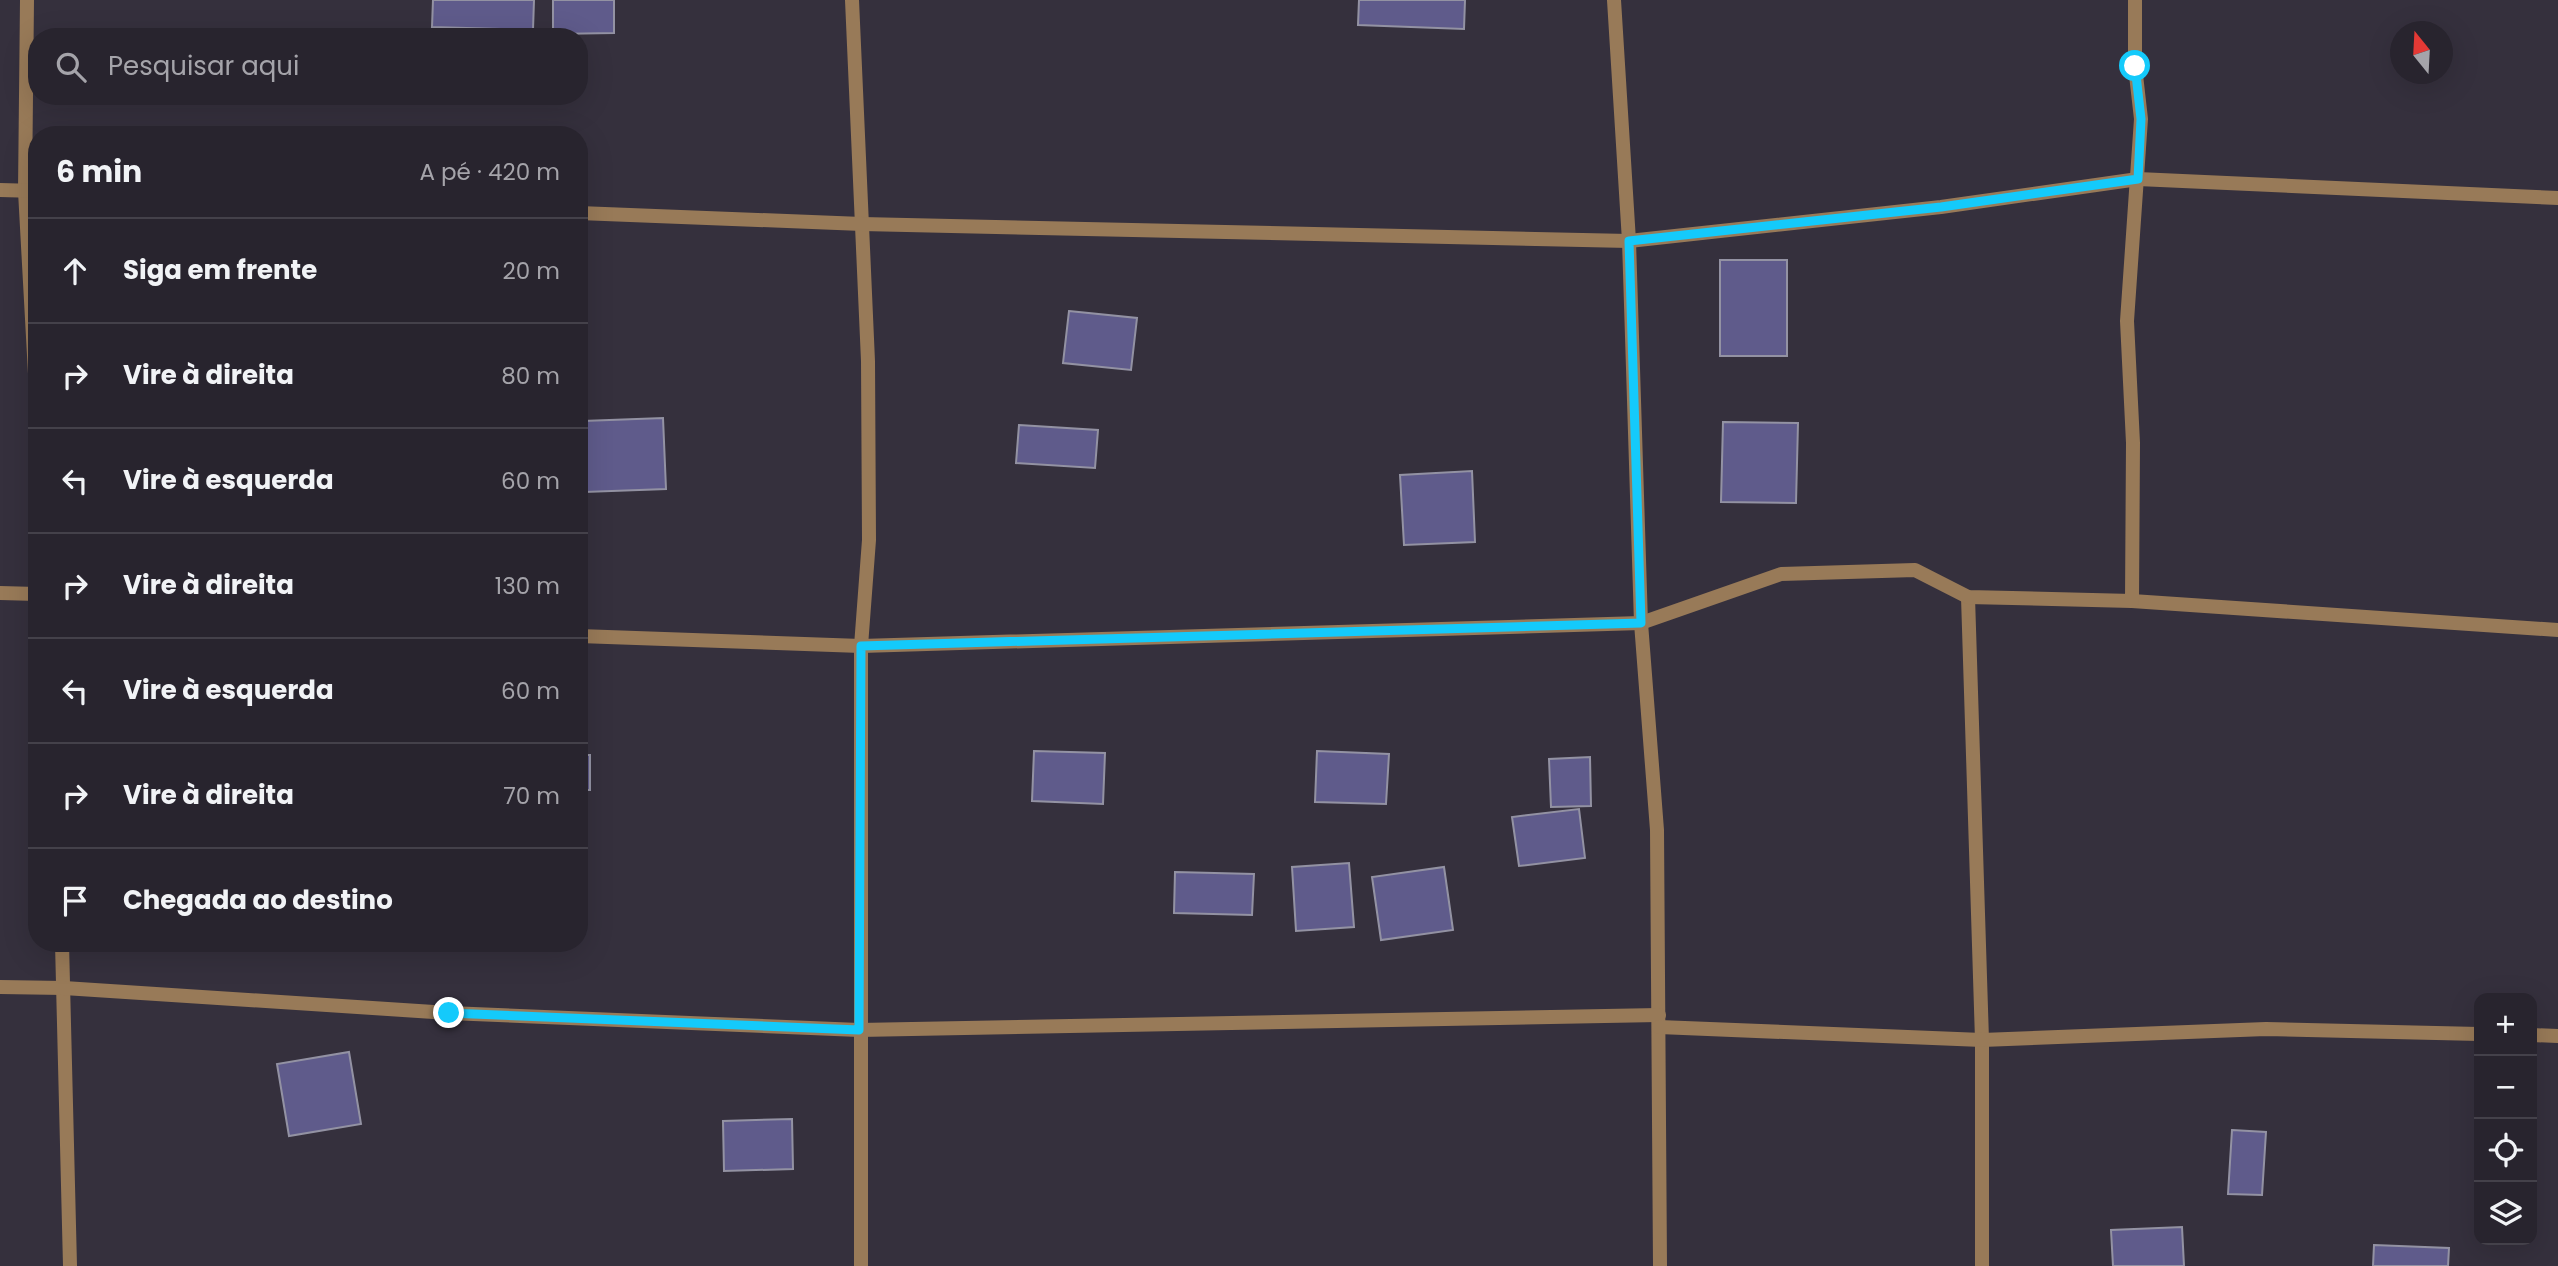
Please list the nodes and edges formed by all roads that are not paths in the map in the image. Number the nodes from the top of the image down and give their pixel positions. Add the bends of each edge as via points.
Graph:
1 (27, 0) edge
2 (852, 0) edge
3 (1614, 0) edge
4 (2135, 0) edge
5 (28, 48) edge
6 (29, 105) edge
7 (30, 126) edge
8 (2138, 179) junction
9 (0, 190) edge
10 (28, 191) edge
11 (2558, 198) edge
12 (588, 213) edge
13 (862, 224) junction
14 (1629, 241) junction
15 (0, 593) edge
16 (28, 594) edge
17 (1968, 597) junction
18 (2132, 601) junction
19 (1641, 623) junction
20 (2558, 630) edge
21 (588, 636) edge
22 (861, 646) junction
23 (62, 952) edge
24 (0, 987) edge
25 (64, 988) junction
26 (1659, 1021) junction
27 (859, 1030) junction
28 (2474, 1034) edge
29 (2537, 1035) edge
30 (2558, 1036) edge
31 (1982, 1040) junction
32 (70, 1266) edge
33 (861, 1266) edge
34 (1660, 1266) edge
35 (1982, 1266) edge

1 - 5 street
2 - 13 street
3 - 14 street
4 - 8 street via 2141,119
6 - 7 street
8 - 11 street
8 - 14 street via 1941,207
8 - 18 street via 2127,321 2133,443
9 - 10 street
12 - 13 street
13 - 14 street
13 - 22 street via 869,540
14 - 19 street
15 - 16 street
17 - 18 street
17 - 19 street via 1915,570 1781,574
17 - 31 street
18 - 20 street
19 - 22 street
19 - 26 street via 1657,830
21 - 22 street
22 - 27 street
23 - 25 street
24 - 25 street
25 - 27 street via 449,1013
25 - 32 street
26 - 27 street
26 - 31 street
26 - 34 street
27 - 33 street
28 - 31 street via 2266,1030
29 - 30 street
31 - 35 street

